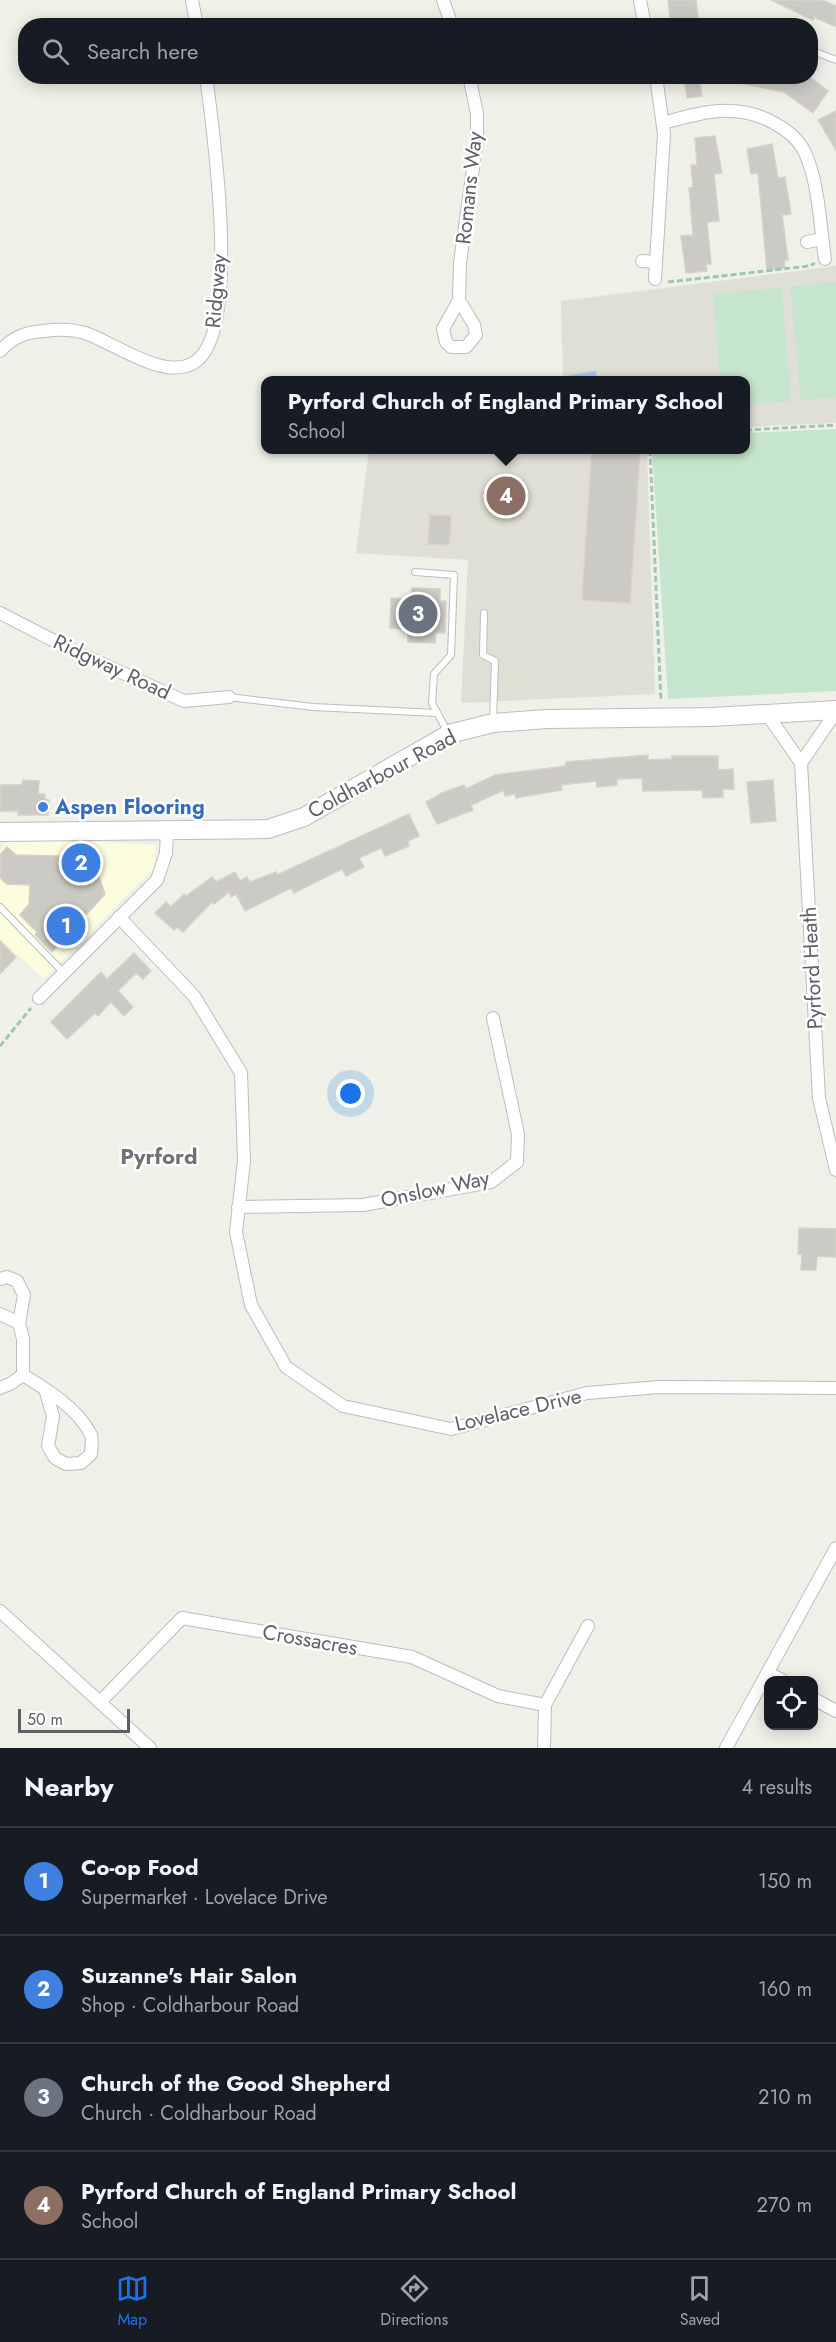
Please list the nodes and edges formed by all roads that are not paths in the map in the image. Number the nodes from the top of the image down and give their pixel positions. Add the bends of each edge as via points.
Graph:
1 (192, 0) edge
2 (443, 0) edge
3 (640, 0) edge
4 (195, 18) edge
5 (449, 18) edge
6 (643, 18) edge
7 (818, 53) edge
8 (836, 60) edge
9 (207, 84) edge
10 (471, 84) edge
11 (657, 84) edge
12 (663, 123) junction
13 (822, 239) junction
14 (807, 242) dead end
15 (828, 260) road end
16 (642, 261) dead end
17 (656, 262) junction
18 (655, 279) road end
19 (459, 300) dead end
20 (0, 351) edge
21 (415, 572) dead end
22 (0, 613) edge
23 (484, 613) dead end
24 (229, 697) joint
25 (836, 711) edge
26 (437, 713) junction
27 (767, 714) junction
28 (493, 723) junction
29 (449, 734) junction
30 (801, 763) junction
31 (166, 830) junction
32 (0, 832) edge
33 (0, 906) edge
34 (119, 916) junction
35 (64, 973) junction
36 (39, 998) road end
37 (493, 1018) dead end
38 (836, 1169) edge
39 (238, 1207) junction
40 (0, 1279) edge
41 (0, 1314) edge
42 (19, 1323) junction
43 (23, 1375) junction
44 (0, 1388) edge
45 (836, 1388) edge
46 (45, 1389) junction
47 (836, 1548) edge
48 (0, 1611) edge
49 (588, 1626) dead end
50 (768, 1673) junction
51 (774, 1676) edge
52 (100, 1702) junction
53 (818, 1702) edge
54 (545, 1705) junction
55 (836, 1711) edge
56 (150, 1748) edge
57 (544, 1748) edge
58 (726, 1748) edge

1 - 4 street
2 - 5 street
3 - 6 street
7 - 8 lane
9 - 20 street, Ridgway via 221,250 218,314 206,351 186,366 163,368 84,333 54,330 18,336
10 - 19 street, Romans Way via 477,112 477,139 460,263
11 - 12 street
12 - 13 street via 724,109 747,111 781,127 806,154
12 - 17 street
13 - 14 street
13 - 15 street
16 - 17 street
17 - 18 street
21 - 26 lane via 454,575 452,655 434,674 432,703
22 - 24 street, Ridgway Road via 184,700
23 - 28 lane via 483,655 495,661
24 - 26 lane via 313,707
25 - 27 main road, Coldharbour Road
25 - 30 street
26 - 29 lane
27 - 28 main road, Coldharbour Road
27 - 30 street
28 - 29 main road, Coldharbour Road
29 - 31 main road, Coldharbour Road via 304,816 277,826
30 - 38 street, Pyrford Heath via 819,1098
31 - 32 main road, Coldharbour Road
31 - 34 street via 166,853 157,880
33 - 35 lane
34 - 35 street
34 - 39 street, Lovelace Drive via 194,996 241,1073 244,1161
35 - 36 street
37 - 39 street, Onslow Way via 518,1134 517,1162 490,1182 363,1205
39 - 45 street, Lovelace Drive via 236,1232 251,1305 286,1367 343,1406 451,1429 587,1393 659,1387
40 - 42 street via 18,1281 24,1295
41 - 42 street
42 - 43 street
43 - 44 street
43 - 46 street
46 - 46 street via 83,1422 92,1437 91,1454 81,1463 66,1464 55,1458 48,1446 53,1416
47 - 50 street
48 - 52 street
49 - 54 street
50 - 51 street
50 - 58 street
52 - 54 street, Crossacres via 182,1618 412,1657 498,1696
52 - 56 street
53 - 55 street
54 - 57 street

